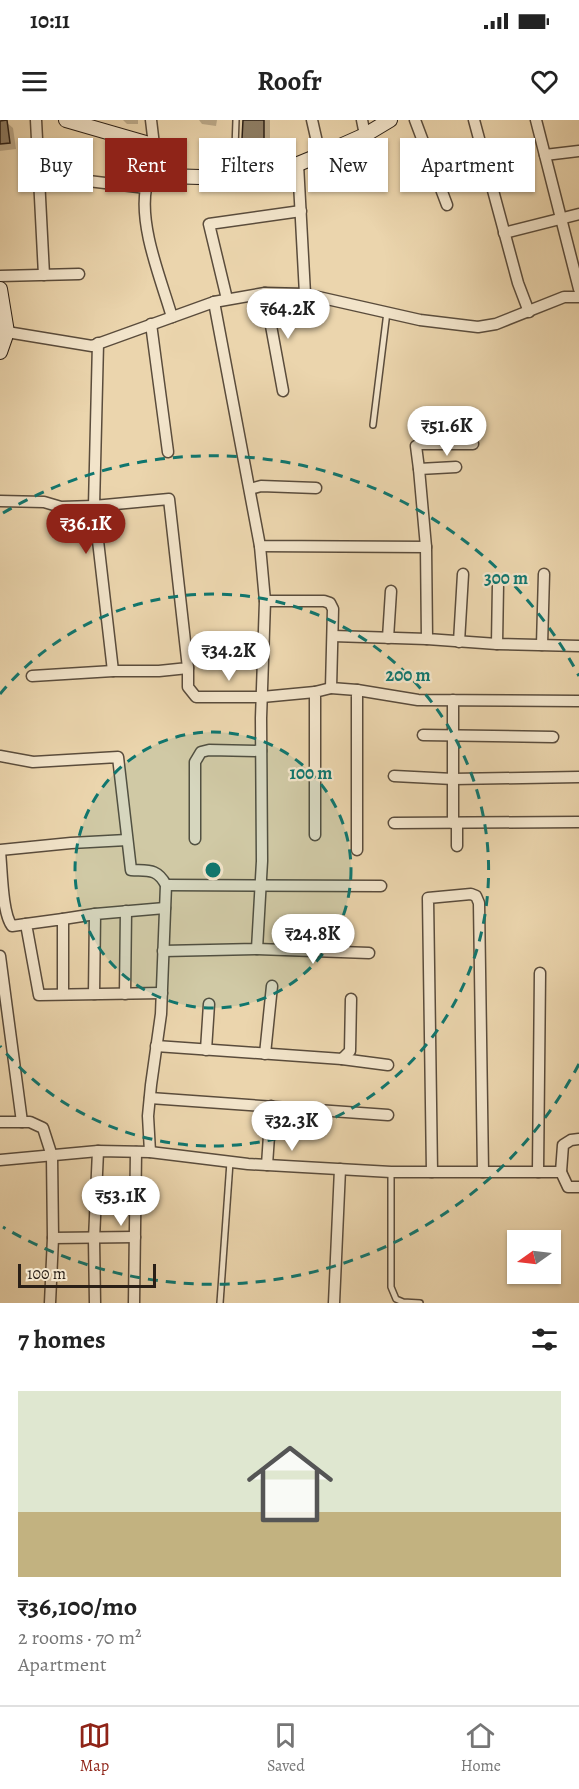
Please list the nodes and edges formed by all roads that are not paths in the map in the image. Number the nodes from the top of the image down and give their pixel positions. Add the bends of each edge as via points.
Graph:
1 (36, 120) edge
2 (66, 120) edge
3 (151, 120) edge
4 (236, 120) edge
5 (312, 120) edge
6 (362, 120) edge
7 (390, 120) edge
8 (415, 120) edge
9 (474, 120) edge
10 (536, 120) edge
11 (366, 135) junction
12 (37, 138) edge
13 (127, 138) edge
14 (153, 138) edge
15 (235, 138) edge
16 (316, 138) edge
17 (359, 138) edge
18 (579, 151) edge
19 (544, 155) junction
20 (308, 160) edge
21 (298, 164) joint
22 (40, 192) edge
23 (146, 192) edge
24 (447, 205) dead end
25 (301, 211) junction
26 (579, 214) edge
27 (561, 219) junction
28 (504, 233) junction
29 (79, 274) dead end
30 (44, 275) junction
31 (0, 276) edge
32 (0, 289) edge
33 (579, 289) edge
34 (265, 293) junction
35 (305, 294) junction
36 (579, 297) edge
37 (226, 299) junction
38 (214, 302) junction
39 (387, 312) junction
40 (529, 312) junction
41 (172, 317) junction
42 (151, 324) junction
43 (7, 332) junction
44 (98, 343) junction
45 (0, 352) edge
46 (283, 391) dead end
47 (373, 425) dead end
48 (473, 444) dead end
49 (168, 452) dead end
50 (456, 467) dead end
51 (419, 470) junction
52 (316, 488) dead end
53 (250, 489) junction
54 (0, 501) edge
55 (94, 506) junction
56 (260, 546) junction
57 (426, 547) junction
58 (463, 574) dead end
59 (544, 574) dead end
60 (498, 584) dead end
61 (391, 591) dead end
62 (265, 602) junction
63 (333, 636) junction
64 (388, 638) junction
65 (427, 639) junction
66 (459, 642) junction
67 (498, 644) junction
68 (542, 645) junction
69 (579, 646) edge
70 (188, 668) junction
71 (113, 671) junction
72 (32, 676) dead end
73 (331, 688) junction
74 (357, 690) junction
75 (315, 692) junction
76 (262, 697) junction
77 (453, 700) junction
78 (578, 701) edge
79 (423, 735) dead end
80 (453, 736) junction
81 (553, 737) dead end
82 (261, 751) junction
83 (0, 756) edge
84 (394, 776) dead end
85 (579, 777) edge
86 (453, 778) junction
87 (579, 822) edge
88 (394, 823) dead end
89 (457, 824) junction
90 (315, 836) dead end
91 (195, 839) dead end
92 (127, 840) junction
93 (457, 846) dead end
94 (357, 850) dead end
95 (0, 851) edge
96 (166, 885) junction
97 (261, 885) junction
98 (381, 886) dead end
99 (165, 908) junction
100 (126, 911) junction
101 (95, 914) junction
102 (63, 919) junction
103 (26, 924) junction
104 (257, 949) junction
105 (163, 951) junction
106 (369, 952) dead end
107 (0, 956) edge
108 (540, 973) dead end
109 (272, 986) dead end
110 (162, 993) junction
111 (63, 994) junction
112 (94, 994) junction
113 (125, 994) junction
114 (351, 999) dead end
115 (210, 1004) dead end
116 (156, 1046) junction
117 (206, 1050) junction
118 (265, 1054) junction
119 (342, 1059) junction
120 (388, 1065) dead end
121 (150, 1098) junction
122 (270, 1106) junction
123 (388, 1115) dead end
124 (0, 1122) edge
125 (22, 1122) junction
126 (579, 1139) edge
127 (98, 1151) junction
128 (136, 1152) junction
129 (150, 1152) junction
130 (52, 1156) junction
131 (0, 1160) edge
132 (230, 1162) junction
133 (267, 1165) junction
134 (340, 1169) junction
135 (391, 1172) junction
136 (432, 1172) junction
137 (483, 1172) junction
138 (538, 1172) junction
139 (561, 1172) junction
140 (579, 1186) edge
141 (135, 1237) junction
142 (53, 1238) junction
143 (94, 1239) junction
144 (50, 1303) edge
145 (95, 1303) edge
146 (134, 1303) edge
147 (220, 1303) edge
148 (334, 1303) edge
149 (420, 1303) edge

1 - 12 street
2 - 13 street
3 - 14 street
4 - 15 lane
5 - 16 street
6 - 11 street
7 - 11 street
8 - 24 street
9 - 28 street
10 - 19 street
11 - 17 street
18 - 19 street
19 - 27 street
20 - 21 street
21 - 25 street
22 - 30 street
23 - 41 street via 147,231
25 - 35 street
25 - 37 street via 209,224
26 - 27 street
27 - 28 street
27 - 33 street
28 - 40 street
29 - 30 street
30 - 31 street
32 - 43 street
34 - 35 street
34 - 37 street
34 - 46 street
35 - 39 street
36 - 40 street via 564,297
37 - 38 street
38 - 41 street
38 - 53 street
39 - 40 street via 478,327
39 - 47 lane
41 - 42 street
42 - 44 street
42 - 49 street
43 - 44 street via 92,346
43 - 45 street
44 - 55 street
48 - 51 street via 420,444 416,446
50 - 51 street
51 - 57 street
52 - 53 street
53 - 56 street
54 - 55 street
55 - 70 street via 169,499
55 - 71 street
56 - 57 street
56 - 62 street
57 - 65 street
58 - 66 street
59 - 68 street
60 - 67 street
61 - 64 street
62 - 63 street via 330,603
62 - 76 street
63 - 64 street
63 - 73 street
64 - 65 street
65 - 66 street
66 - 67 street
67 - 68 street
68 - 69 street
70 - 71 street
70 - 76 street via 188,687 196,697
71 - 72 street
73 - 74 street
73 - 75 street
74 - 77 street via 418,700
74 - 94 street
75 - 76 street
75 - 90 street
76 - 82 street
77 - 78 street
77 - 80 street
79 - 80 street
80 - 81 street
80 - 86 street
82 - 91 street via 201,752 195,762
82 - 97 street
83 - 92 street via 33,762 118,757
84 - 86 street
85 - 86 street
86 - 89 street via 453,823
87 - 89 street
88 - 89 street
89 - 93 street
92 - 95 street
92 - 96 street via 130,870 160,875
95 - 103 street via 9,922 12,926
96 - 97 street
96 - 99 street
97 - 98 street
97 - 104 street
99 - 100 street
99 - 105 street
100 - 101 street
100 - 113 street
101 - 102 street
101 - 112 street
102 - 103 street
102 - 111 street
103 - 111 street via 39,994
104 - 105 street
104 - 106 street
105 - 110 street
107 - 125 street
108 - 138 street
109 - 118 street
110 - 113 street
110 - 116 street
111 - 112 street
112 - 113 street
114 - 119 street via 350,1051
115 - 117 street
116 - 117 street
116 - 121 street
117 - 118 street
118 - 119 street
119 - 120 street
121 - 122 street
121 - 129 street
122 - 123 street
122 - 133 street
124 - 125 street
125 - 130 street via 43,1128
126 - 139 street via 563,1145
127 - 128 street
127 - 130 street
127 - 143 street
128 - 129 street
128 - 141 street
129 - 132 street
130 - 131 street
130 - 142 street
132 - 133 street
132 - 147 lane
133 - 134 street
134 - 135 street
134 - 148 street
135 - 136 street
135 - 149 lane via 391,1287 396,1299
136 - 137 street
136 - 137 street via 428,898 471,894 479,903
137 - 138 street
138 - 139 street
139 - 140 street via 568,1187
141 - 143 street
141 - 146 street
142 - 143 street
142 - 144 street
143 - 145 street

